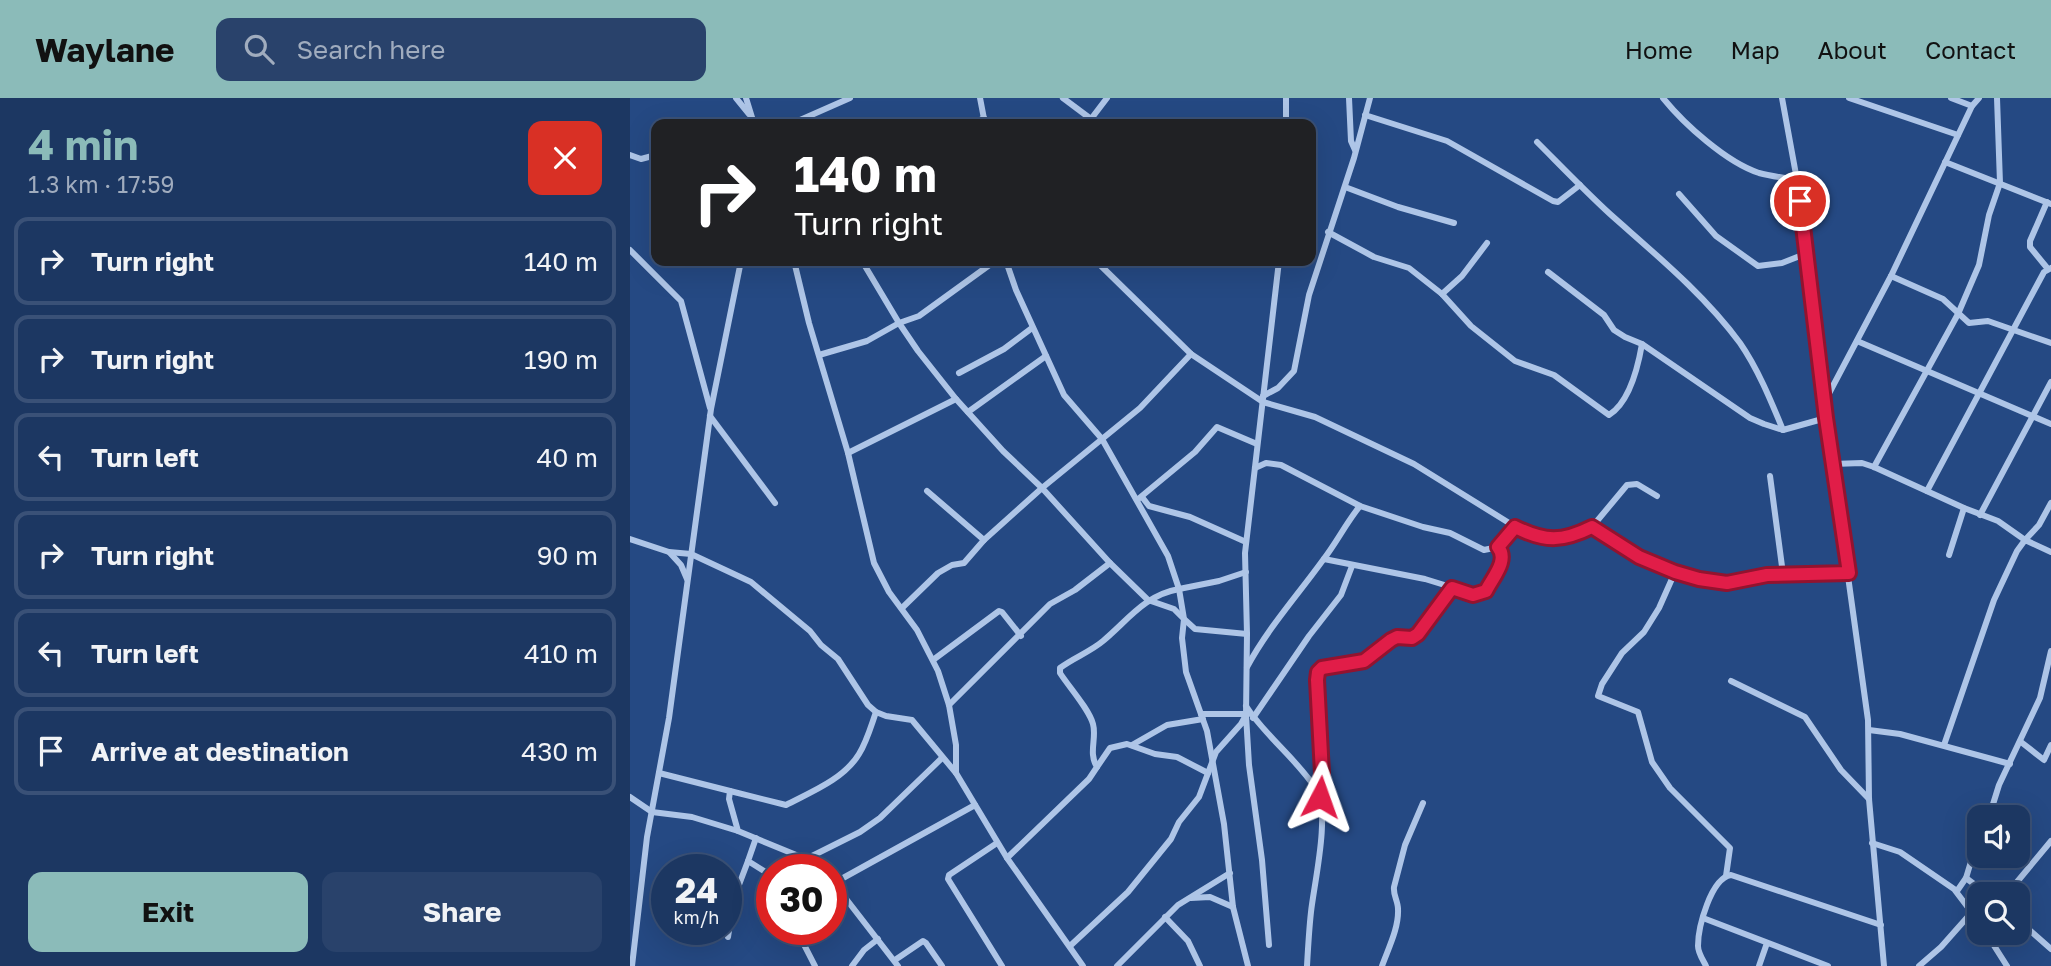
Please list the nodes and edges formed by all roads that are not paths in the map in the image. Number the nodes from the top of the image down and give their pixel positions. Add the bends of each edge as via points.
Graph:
1 (736, 98) edge
2 (746, 98) edge
3 (849, 98) edge
4 (980, 98) edge
5 (1063, 98) edge
6 (1107, 98) edge
7 (1286, 98) edge
8 (1349, 98) edge
9 (1370, 98) edge
10 (1662, 98) edge
11 (1782, 98) edge
12 (1851, 98) edge
13 (1951, 98) edge
14 (1979, 98) edge
15 (1997, 98) edge
16 (1972, 106) junction
17 (1365, 115) junction
18 (751, 119) edge
19 (751, 119) edge
20 (802, 119) edge
21 (985, 119) edge
22 (1091, 119) joint
23 (1286, 119) edge
24 (1958, 135) junction
25 (1537, 142) dead end
26 (1355, 150) junction
27 (630, 155) edge
28 (651, 156) edge
29 (1945, 162) junction
30 (1797, 180) junction
31 (2000, 183) junction
32 (1580, 185) junction
33 (1345, 187) junction
34 (1679, 194) dead end
35 (2049, 203) edge
36 (1454, 223) dead end
37 (1328, 232) junction
38 (1487, 243) dead end
39 (630, 250) edge
40 (1805, 254) junction
41 (740, 266) edge
42 (795, 266) edge
43 (865, 266) edge
44 (988, 266) edge
45 (1008, 266) edge
46 (1102, 266) edge
47 (1277, 266) edge
48 (2050, 268) edge
49 (1548, 272) dead end
50 (1891, 276) junction
51 (1443, 294) junction
52 (1958, 314) junction
53 (898, 323) junction
54 (1032, 328) junction
55 (2013, 329) junction
56 (1857, 341) junction
57 (2051, 343) edge
58 (1642, 344) junction
59 (1191, 354) junction
60 (819, 355) junction
61 (1046, 356) junction
62 (1926, 372) junction
63 (959, 373) dead end
64 (2051, 382) edge
65 (1978, 394) junction
66 (956, 399) junction
67 (1263, 399) junction
68 (1825, 402) junction
69 (711, 412) junction
70 (968, 412) junction
71 (2032, 416) junction
72 (1826, 418) junction
73 (2051, 424) edge
74 (1783, 430) junction
75 (1102, 439) junction
76 (1256, 444) junction
77 (848, 453) junction
78 (1833, 464) junction
79 (1874, 467) junction
80 (1255, 468) junction
81 (1770, 476) dead end
82 (1042, 488) junction
83 (927, 491) dead end
84 (1927, 491) junction
85 (1657, 496) dead end
86 (1140, 498) junction
87 (775, 503) dead end
88 (2051, 503) edge
89 (1360, 506) junction
90 (1964, 509) junction
91 (1980, 515) junction
92 (1515, 527) junction
93 (1592, 527) junction
94 (630, 539) edge
95 (984, 540) junction
96 (2025, 540) junction
97 (1246, 542) junction
98 (1498, 547) junction
99 (669, 552) junction
100 (2051, 552) edge
101 (691, 554) junction
102 (1949, 555) dead end
103 (1324, 559) junction
104 (1110, 563) junction
105 (1352, 566) junction
106 (1246, 572) junction
107 (1675, 572) junction
108 (1849, 573) junction
109 (1783, 574) junction
110 (687, 580) junction
111 (1452, 588) junction
112 (1179, 589) junction
113 (1148, 600) junction
114 (902, 608) junction
115 (1184, 619) junction
116 (1247, 635) junction
117 (1021, 636) junction
118 (2051, 651) edge
119 (933, 660) junction
120 (1246, 669) junction
121 (1731, 681) dead end
122 (949, 705) junction
123 (876, 712) junction
124 (1249, 713) junction
125 (1202, 716) junction
126 (1869, 730) junction
127 (2021, 742) junction
128 (956, 745) junction
129 (1132, 745) junction
130 (1944, 745) junction
131 (2051, 746) edge
132 (940, 756) junction
133 (1213, 758) junction
134 (2044, 760) junction
135 (2010, 764) junction
136 (2051, 765) edge
137 (1097, 767) junction
138 (659, 773) junction
139 (956, 773) junction
140 (1208, 773) junction
141 (730, 791) junction
142 (630, 797) edge
143 (1320, 797) junction
144 (1869, 799) junction
145 (1423, 803) dead end
146 (975, 805) junction
147 (1994, 805) edge
148 (652, 812) junction
149 (738, 831) junction
150 (756, 838) junction
151 (2051, 841) edge
152 (997, 843) junction
153 (1872, 843) junction
154 (794, 854) edge
155 (816, 854) edge
156 (1007, 858) junction
157 (748, 861) junction
158 (756, 866) edge
159 (1969, 868) edge
160 (1230, 873) junction
161 (847, 874) edge
162 (1726, 876) junction
163 (742, 878) edge
164 (1966, 878) junction
165 (1971, 882) edge
166 (2017, 882) edge
167 (1957, 891) junction
168 (1189, 898) junction
169 (847, 901) edge
170 (1967, 905) edge
171 (1233, 907) junction
172 (1166, 917) junction
173 (1703, 918) junction
174 (1967, 918) edge
175 (1881, 925) junction
176 (2030, 931) edge
177 (878, 939) junction
178 (1767, 943) junction
179 (805, 945) edge
180 (1269, 945) dead end
181 (1994, 945) edge
182 (1070, 946) junction
183 (2051, 949) edge
184 (897, 963) edge
185 (632, 966) edge
186 (816, 966) edge
187 (852, 966) edge
188 (942, 966) edge
189 (1002, 966) edge
190 (1083, 966) edge
191 (1117, 966) edge
192 (1200, 966) edge
193 (1248, 966) edge
194 (1307, 966) edge
195 (1382, 966) edge
196 (1706, 966) edge
197 (1759, 966) edge
198 (1828, 966) edge
199 (1884, 966) edge
200 (1919, 966) edge
201 (2007, 966) edge

1 - 18 street
2 - 19 street
3 - 20 street
4 - 21 street
5 - 22 street
6 - 22 street
7 - 23 street
8 - 26 street
9 - 17 street
10 - 30 street via 1682,121 1724,154 1757,172
11 - 30 street
12 - 24 street
13 - 16 street
14 - 16 street
15 - 31 street
16 - 24 street
17 - 26 street
17 - 32 street via 1447,141 1553,201
24 - 29 street
25 - 32 street
26 - 33 street
27 - 28 street
29 - 31 street
29 - 50 street
30 - 40 street
31 - 35 street
31 - 52 street via 1979,265
32 - 74 street via 1722,321 1741,345
33 - 36 street
33 - 37 street
34 - 40 street via 1716,236 1758,266
35 - 48 street via 2030,247
37 - 51 street via 1374,257 1409,268
37 - 67 street via 1294,371
38 - 51 street
39 - 69 street via 681,301
40 - 68 street
41 - 69 street
42 - 60 street
43 - 53 street
44 - 53 street via 919,316
45 - 54 street
46 - 59 street
47 - 67 street
48 - 55 street
49 - 58 street via 1604,315 1614,330
50 - 52 street via 1943,299
50 - 56 street
51 - 58 street via 1471,326 1515,362 1560,379 1609,415 1631,386
52 - 55 street via 1969,323 1988,321
52 - 62 street
53 - 60 street via 867,341
53 - 66 street
54 - 61 street
54 - 63 street
55 - 57 street
55 - 65 street
56 - 62 street
56 - 68 street
58 - 74 street via 1750,418
59 - 67 street
59 - 75 street via 1140,408
60 - 77 street
61 - 70 street
61 - 75 street via 1064,395
62 - 65 street
62 - 79 street
64 - 71 street
65 - 71 street
65 - 84 street
66 - 70 street
66 - 77 street
67 - 76 street
67 - 92 street via 1315,417 1413,464
68 - 72 street
69 - 87 street
69 - 101 street
70 - 82 street
71 - 73 street
71 - 91 street
72 - 74 street
72 - 78 street
75 - 82 street
75 - 86 street
76 - 80 street
76 - 86 street via 1217,426 1195,452
77 - 114 street via 874,563
78 - 79 street
78 - 108 street
79 - 84 street
80 - 89 street via 1266,463 1281,465
80 - 97 street
81 - 109 street
82 - 95 street
82 - 104 street
83 - 95 street
84 - 90 street
85 - 93 street via 1637,484 1626,485
86 - 97 street via 1154,508 1190,517
86 - 112 street
88 - 96 street
89 - 98 street via 1450,533 1479,549
89 - 103 street
90 - 91 street
90 - 102 street
91 - 96 street
92 - 93 street via 1533,536 1559,539
92 - 98 street
93 - 107 street via 1639,557
94 - 99 street
95 - 114 street via 964,562 944,569
96 - 100 street
96 - 130 street via 1994,600
97 - 106 street
98 - 111 street via 1503,560 1486,591 1473,595
99 - 101 street
99 - 110 street
101 - 110 street
101 - 123 street via 751,582 810,631 841,662
103 - 105 street
103 - 120 street via 1279,615
104 - 113 street
104 - 117 street via 1050,604
105 - 111 street
105 - 124 street via 1341,595
106 - 112 street
106 - 116 street
107 - 109 street via 1727,583
107 - 162 street via 1659,608 1644,632 1622,653 1598,696 1638,712 1652,762 1670,789 1730,848
108 - 109 street
108 - 126 street
110 - 138 street
111 - 143 street via 1412,638 1397,637 1364,661 1318,672
112 - 113 street
112 - 115 street
113 - 115 street via 1174,609
113 - 137 street via 1100,643 1060,668 1093,725
114 - 119 street
115 - 116 street via 1198,630
115 - 125 street via 1186,672
116 - 120 street
117 - 119 street via 1002,612 995,612
117 - 122 street
118 - 127 street via 2040,698
119 - 122 street
120 - 124 street
121 - 144 street via 1805,717 1840,770
122 - 128 street
123 - 132 street via 912,720
123 - 141 street via 855,760 820,787 786,805
124 - 125 street
124 - 133 street
124 - 143 street via 1284,748
124 - 180 street via 1249,765
125 - 129 street via 1167,725
125 - 133 street
126 - 130 street
126 - 144 street
127 - 134 street
127 - 135 street
128 - 132 street
128 - 139 street
129 - 137 street via 1110,748
129 - 140 street via 1177,757
130 - 135 street
131 - 134 street
132 - 139 street
132 - 155 street via 880,818
133 - 140 street
133 - 160 street
134 - 136 street
135 - 147 street
137 - 156 street
138 - 141 street
138 - 148 street
139 - 146 street
140 - 182 street via 1199,797 1171,839 1128,892
141 - 149 street
142 - 148 street
143 - 194 street via 1320,857
144 - 153 street
145 - 195 street via 1394,887 1399,911
146 - 152 street
146 - 161 street
148 - 149 street via 692,817
148 - 185 street
149 - 150 street
150 - 154 street
150 - 157 street
151 - 166 street
152 - 156 street
152 - 189 street via 948,879
153 - 167 street via 1900,852
153 - 175 street
156 - 182 street
157 - 158 street
157 - 163 street
159 - 164 street
160 - 168 street
160 - 171 street
162 - 173 street via 1715,886
162 - 175 street
164 - 165 street
164 - 167 street
167 - 170 street
168 - 171 street via 1210,897
168 - 172 street
169 - 177 street
171 - 193 street
172 - 191 street
172 - 192 street via 1188,941
173 - 178 street
173 - 196 street via 1698,949
174 - 200 street
175 - 199 street
176 - 183 street
177 - 184 street
177 - 187 street
178 - 197 street
178 - 198 street
179 - 186 street
181 - 201 street
182 - 190 street
184 - 188 street via 923,941

